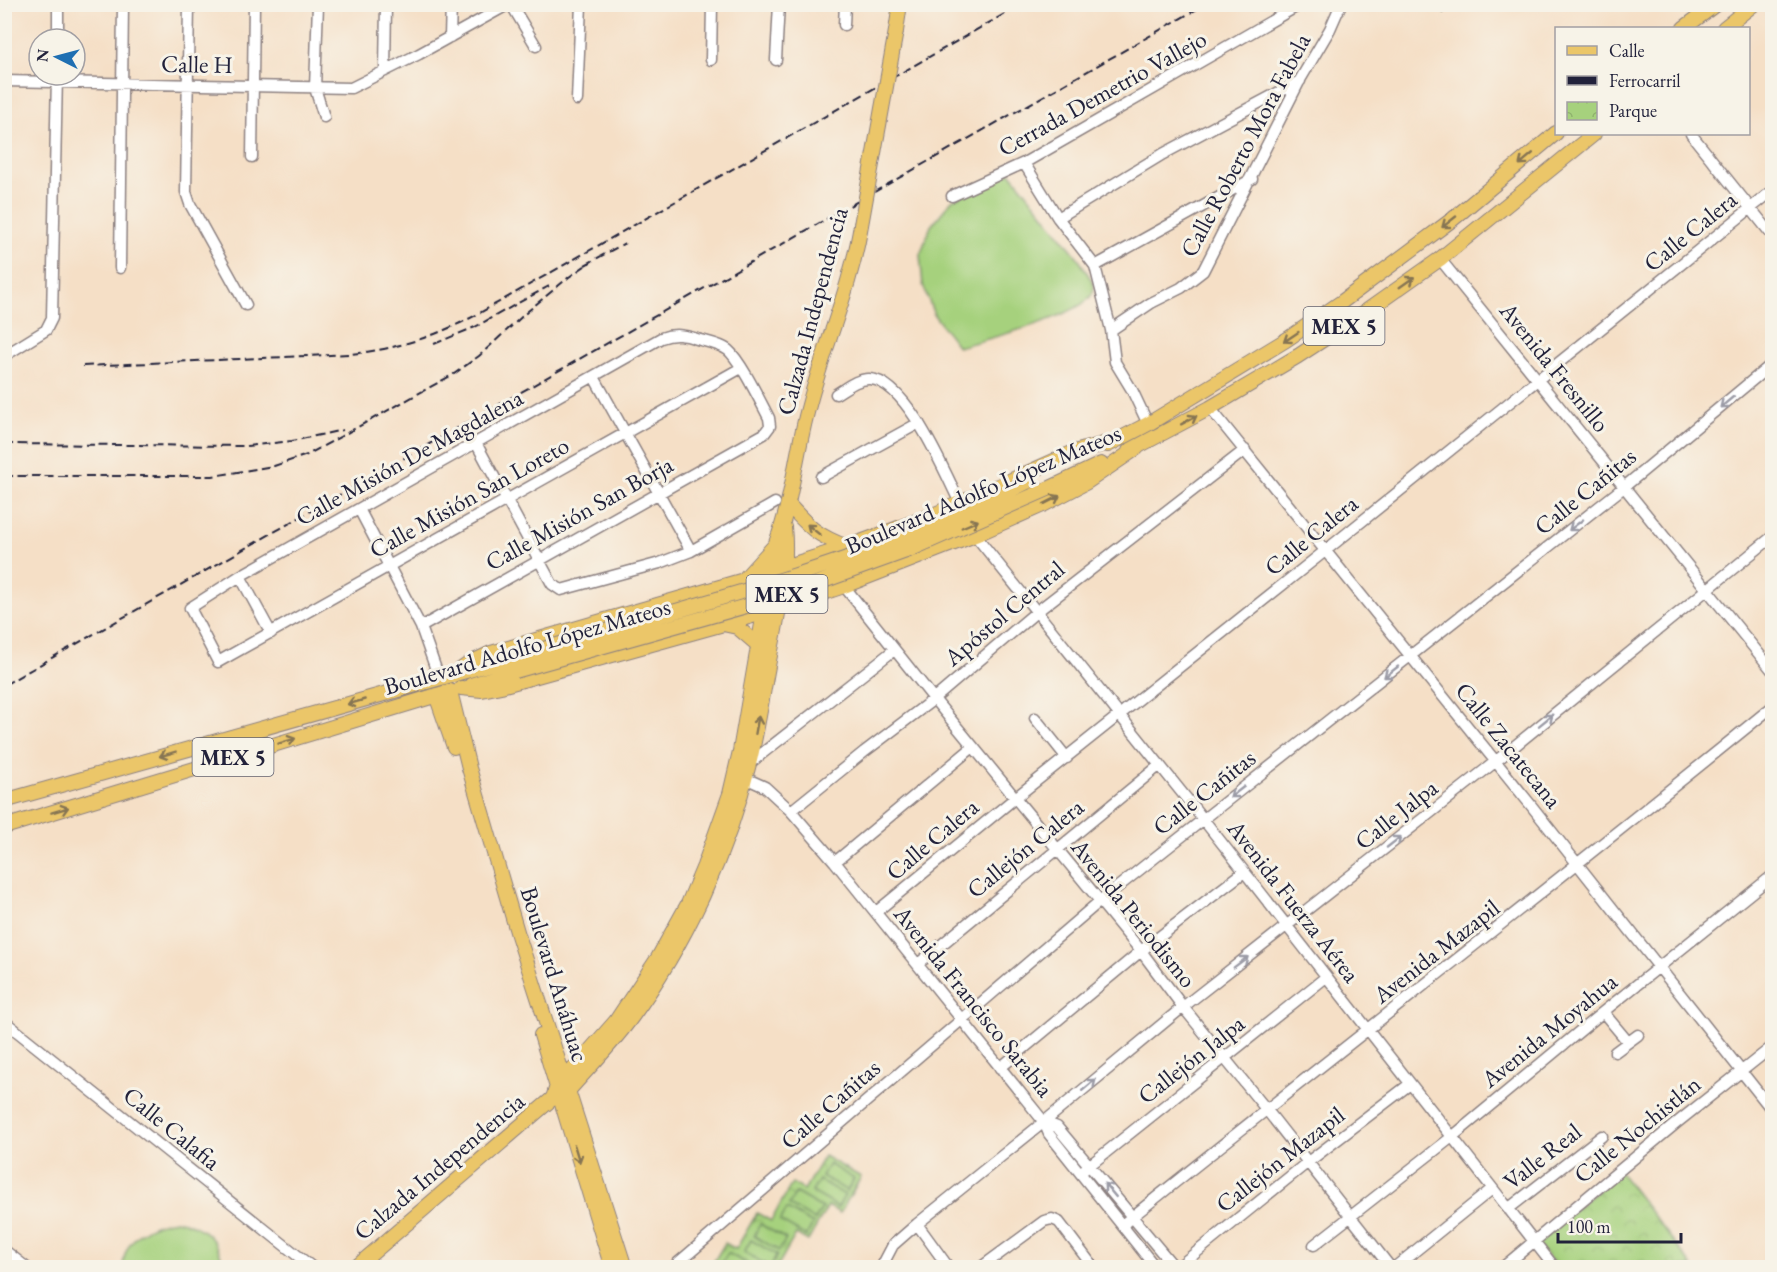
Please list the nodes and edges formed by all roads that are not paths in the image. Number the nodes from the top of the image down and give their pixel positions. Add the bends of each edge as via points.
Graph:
1 (58, 4) edge
2 (123, 4) edge
3 (189, 4) edge
4 (254, 4) edge
5 (318, 4) edge
6 (386, 4) edge
7 (451, 4) edge
8 (510, 4) edge
9 (581, 4) edge
10 (712, 4) edge
11 (779, 4) edge
12 (845, 4) edge
13 (900, 4) edge
14 (1301, 4) edge
15 (1341, 4) edge
16 (1703, 4) edge
17 (1716, 4) edge
18 (1754, 4) edge
19 (1690, 24) edge
20 (844, 25) dead end
21 (58, 27) edge
22 (1725, 27) edge
23 (450, 37) junction
24 (536, 46) dead end
25 (711, 60) dead end
26 (776, 60) dead end
27 (385, 71) junction
28 (27, 80) edge
29 (1300, 80) junction
30 (4, 81) edge
31 (87, 81) edge
32 (122, 83) junction
33 (188, 85) junction
34 (252, 86) junction
35 (57, 87) edge
36 (315, 88) junction
37 (578, 99) dead end
38 (324, 117) dead end
39 (1555, 135) edge
40 (1593, 135) edge
41 (1692, 135) edge
42 (252, 157) dead end
43 (1024, 164) junction
44 (1252, 178) junction
45 (1773, 191) edge
46 (952, 196) dead end
47 (1751, 209) junction
48 (1058, 218) junction
49 (1773, 235) edge
50 (1440, 259) junction
51 (1095, 266) junction
52 (120, 268) dead end
53 (246, 305) dead end
54 (1111, 330) junction
55 (4, 356) edge
56 (1773, 364) edge
57 (741, 368) junction
58 (594, 377) junction
59 (1538, 380) junction
60 (836, 394) dead end
61 (1210, 408) junction
62 (920, 423) junction
63 (1149, 423) junction
64 (625, 434) junction
65 (759, 438) joint
66 (1115, 441) junction
67 (476, 443) junction
68 (1137, 448) junction
69 (1245, 450) junction
70 (821, 477) dead end
71 (1624, 487) junction
72 (657, 493) junction
73 (507, 500) junction
74 (960, 503) junction
75 (782, 504) junction
76 (359, 509) junction
77 (784, 523) junction
78 (975, 535) junction
79 (1773, 537) edge
80 (776, 543) junction
81 (847, 548) junction
82 (691, 551) junction
83 (1325, 551) junction
84 (540, 560) junction
85 (389, 566) junction
86 (777, 569) junction
87 (240, 576) junction
88 (744, 580) junction
89 (844, 586) junction
90 (1708, 589) junction
91 (796, 603) junction
92 (779, 608) junction
93 (763, 613) junction
94 (1035, 613) junction
95 (721, 624) junction
96 (421, 627) junction
97 (271, 633) junction
98 (773, 639) junction
99 (758, 645) junction
100 (894, 650) junction
101 (1411, 656) junction
102 (218, 662) joint
103 (514, 665) junction
104 (1773, 670) edge
105 (453, 675) junction
106 (439, 678) junction
107 (455, 689) junction
108 (436, 695) junction
109 (934, 699) junction
110 (1773, 707) edge
111 (1119, 715) junction
112 (1035, 718) dead end
113 (973, 747) junction
114 (1067, 758) junction
115 (1495, 762) junction
116 (750, 763) junction
117 (1160, 765) junction
118 (745, 778) junction
119 (1015, 798) junction
120 (4, 801) edge
121 (791, 811) junction
122 (1203, 819) junction
123 (4, 827) edge
124 (1056, 850) junction
125 (835, 862) junction
126 (1578, 865) junction
127 (1244, 872) junction
128 (1773, 876) edge
129 (1100, 901) junction
130 (876, 912) junction
131 (1287, 927) junction
132 (1142, 951) junction
133 (918, 964) junction
134 (1659, 969) junction
135 (1326, 977) junction
136 (1183, 1006) junction
137 (1603, 1012) junction
138 (961, 1019) junction
139 (4, 1021) edge
140 (1369, 1030) junction
141 (1638, 1035) dead end
142 (1628, 1042) junction
143 (1773, 1047) edge
144 (1615, 1052) dead end
145 (1226, 1058) junction
146 (1000, 1068) junction
147 (1742, 1072) junction
148 (1410, 1084) junction
149 (561, 1091) junction
150 (1266, 1109) junction
151 (1773, 1110) edge
152 (1044, 1122) junction
153 (1602, 1136) dead end
154 (1452, 1137) junction
155 (1308, 1162) junction
156 (1085, 1169) junction
157 (1492, 1189) junction
158 (1508, 1209) junction
159 (1132, 1217) junction
160 (1352, 1217) junction
161 (916, 1224) junction
162 (1122, 1225) junction
163 (1534, 1240) junction
164 (1314, 1245) dead end
165 (4, 1250) edge
166 (27, 1268) edge
167 (313, 1268) edge
168 (355, 1268) edge
169 (612, 1268) edge
170 (625, 1268) edge
171 (672, 1268) edge
172 (881, 1268) edge
173 (949, 1268) edge
174 (980, 1268) edge
175 (1094, 1268) edge
176 (1156, 1268) edge
177 (1176, 1268) edge
178 (1393, 1268) edge
179 (1502, 1268) edge
180 (1556, 1268) edge

1 - 21 street
2 - 32 street
3 - 33 street
4 - 34 street
5 - 36 street
6 - 27 street
7 - 23 street
8 - 23 street, Calle H
8 - 24 street
9 - 37 street
10 - 25 street
11 - 26 street
12 - 20 street
13 - 75 main road, Calzada Independencia, bridge via 853,263
14 - 43 street, Cerrada Demetrio Vallejo
15 - 29 street, Calle Roberto Mora Fabela
16 - 19 street
17 - 19 main road
18 - 22 main road
23 - 27 street, Calle H
27 - 36 street, Calle H via 351,88
28 - 30 street, Calle H
29 - 44 street, Calle Roberto Mora Fabela
29 - 48 street via 1163,154
31 - 32 street, Calle H
32 - 33 street, Calle H
32 - 52 street
33 - 34 street, Calle H
33 - 53 street via 187,197
34 - 36 street, Calle H
34 - 42 street
35 - 55 street via 50,323 46,330
36 - 38 street
39 -> 63 main road, Boulevard Adolfo López Mateos / MEX 5 via 1453,219 1343,301
40 - 50 main road, Boulevard Adolfo López Mateos / MEX 5
41 - 47 street
43 - 46 street, Cerrada Demetrio Vallejo
43 - 48 street
44 - 51 street
44 - 54 street, Calle Roberto Mora Fabela via 1203,271
45 - 47 street, Calle Calera
47 - 49 street
47 - 59 street, Calle Calera
48 - 51 street
50 - 59 street, Avenida Fresnillo
61 -> 50 main road, Boulevard Adolfo López Mateos / MEX 5 via 1298,356
51 - 54 street
54 - 63 street via 1115,362
56 -> 71 street, Calle Cañitas
57 - 58 street, Calle Misión De Magdalena via 727,350 686,336 668,336
57 - 64 street, Calle Misión San Loreto
57 - 65 street, Calle Misión De Magdalena via 769,418 768,430
58 - 64 street
58 - 67 street, Calle Misión De Magdalena
59 - 71 street, Avenida Fresnillo
59 - 83 street, Calle Calera
60 - 62 street via 867,378 879,380 905,402
68 -> 61 main road, Boulevard Adolfo López Mateos / MEX 5
61 - 69 street, Calle Zacatecana
62 - 70 street
62 - 74 street
63 - 66 main road, Boulevard Adolfo López Mateos / MEX 5
64 - 72 street
64 - 73 street, Calle Misión San Loreto
65 - 72 street, Calle Misión San Borja
66 - 74 main road via 1074,452
66 - 103 main road, Boulevard Adolfo López Mateos / MEX 5, bridge via 950,519 861,553
67 - 73 street
67 - 76 street, Calle Misión De Magdalena
78 -> 68 main road via 1087,482
103 -> 68 main road, Boulevard Adolfo López Mateos / MEX 5, bridge via 782,596 909,550
69 - 83 street, Calle Zacatecana
69 - 94 street, Apóstol Central
71 - 90 street, Avenida Fresnillo
71 -> 101 street, Calle Cañitas
72 - 82 street
72 - 84 street, Calle Misión San Borja
73 - 84 street
73 - 85 street, Calle Misión San Loreto
74 - 81 main road
75 - 77 main road, Calzada Independencia
81 -> 75 main road via 813,531
75 - 82 street
76 - 85 street
76 - 87 street, Calle Misión De Magdalena
77 - 80 main road, Calzada Independencia
77 - 86 main road, Calzada Independencia via 786,544
78 - 89 main road
78 - 94 street, Avenida Fuerza Aérea
79 - 90 street, Calle Jalpa
80 - 86 main road, Calzada Independencia
80 - 88 main road
81 - 86 main road
82 - 84 street via 564,590 552,584
83 - 101 street, Calle Zacatecana
83 - 111 street, Calle Calera
84 - 96 street, Calle Misión San Borja
85 - 96 street
85 - 97 street, Calle Misión San Loreto
86 - 88 main road
86 - 92 main road, Calzada Independencia
86 - 93 main road, Calzada Independencia
87 - 97 street
87 - 102 street, Calle Misión De Magdalena via 190,608
88 - 105 main road via 491,653
89 - 91 main road
89 - 100 street, Avenida Periodismo
90 - 104 street, Avenida Fresnillo
115 -> 90 street, Calle Jalpa
91 - 92 main road
91 - 98 main road
92 - 93 main road
92 - 98 main road, Calzada Independencia
93 - 95 main road
93 - 99 main road, Calzada Independencia
94 - 109 street, Apóstol Central
94 - 111 street, Avenida Fuerza Aérea
95 - 99 main road via 737,627
95 - 107 main road via 495,688
96 - 106 street
97 - 102 street, Calle Misión San Loreto
116 -> 98 main road, Calzada Independencia
99 - 149 main road, Calzada Independencia via 730,794 688,904 616,1021
100 - 109 street, Avenida Periodismo
100 - 116 street
101 - 115 street, Calle Zacatecana
101 -> 122 street, Calle Cañitas
103 - 105 main road, Boulevard Adolfo López Mateos / MEX 5
103 - 107 main road, Boulevard Adolfo López Mateos / MEX 5
105 - 106 main road, Boulevard Adolfo López Mateos / MEX 5
106 -> 120 main road, Boulevard Adolfo López Mateos / MEX 5
107 - 108 main road, Boulevard Adolfo López Mateos / MEX 5
107 - 149 main road, Boulevard Anáhuac via 469,768
123 -> 108 main road, Boulevard Adolfo López Mateos / MEX 5
108 - 149 main road, Boulevard Anáhuac
109 - 113 street, Avenida Periodismo
109 - 121 street, Apóstol Central
110 - 126 street, Avenida Mazapil
111 - 114 street, Calle Calera
111 - 117 street, Avenida Fuerza Aérea
112 - 114 street
113 - 119 street, Avenida Periodismo
113 - 125 street
114 - 119 street, Calle Calera
115 - 126 street, Calle Zacatecana
131 -> 115 street, Calle Jalpa
116 - 118 main road, Calzada Independencia
117 - 122 street, Avenida Fuerza Aérea
117 - 124 street, Callejón Calera
118 - 121 street, Avenida Francisco Sarabia via 765,787
118 - 149 main road, Calzada Independencia via 698,909 631,1018
119 - 124 street, Avenida Periodismo
119 - 130 street, Calle Calera
121 - 125 street, Avenida Francisco Sarabia
122 - 127 street, Avenida Fuerza Aérea
122 - 129 street, Calle Cañitas
124 - 129 street, Avenida Periodismo
124 - 133 street, Callejón Calera
125 - 130 street, Avenida Francisco Sarabia
126 - 134 street, Calle Zacatecana
126 - 140 street, Avenida Mazapil
127 - 131 street, Avenida Fuerza Aérea
127 - 132 street
128 - 134 street, Avenida Moyahua
129 - 132 street, Avenida Periodismo
129 - 138 street, Calle Cañitas
130 - 133 street, Avenida Francisco Sarabia
131 - 135 street, Avenida Fuerza Aérea
136 -> 131 street, Calle Jalpa
132 - 136 street, Avenida Periodismo
132 - 146 street
133 - 138 street, Avenida Francisco Sarabia
134 - 137 street, Avenida Moyahua
134 - 147 street, Calle Zacatecana
135 - 140 street, Avenida Fuerza Aérea
135 - 145 street, Callejón Jalpa
136 - 145 street, Avenida Periodismo
152 -> 136 street, Calle Jalpa
137 - 142 street
137 - 154 street, Avenida Moyahua
138 - 146 street, Avenida Francisco Sarabia
138 - 171 street, Calle Cañitas
139 - 167 street, Calle Calafia
140 - 148 street, Avenida Fuerza Aérea
140 - 150 street, Avenida Mazapil
141 - 142 street
142 - 144 street
143 - 147 street, Calle Nochistlán
145 - 150 street, Avenida Periodismo
145 - 156 street, Callejón Jalpa
146 - 152 street, Avenida Francisco Sarabia
147 - 151 street, Calle Zacatecana
147 - 163 street, Calle Nochistlán
148 - 154 street, Avenida Fuerza Aérea
148 - 155 street, Callejón Mazapil
149 - 168 main road, Calzada Independencia
149 -> 169 main road, Boulevard Anáhuac
149 - 170 main road, Boulevard Anáhuac
150 - 155 street, Avenida Periodismo
150 - 159 street, Avenida Mazapil
152 - 156 street, Avenida Francisco Sarabia via 1050,1134
152 - 161 street, Calle Jalpa
153 - 158 street, Valle Real
154 - 157 street, Avenida Fuerza Aérea
154 - 160 street, Avenida Moyahua
155 - 160 street, Avenida Periodismo
155 - 177 street, Callejón Mazapil
159 -> 156 street, Avenida Francisco Sarabia
156 - 162 street, Avenida Francisco Sarabia
157 - 158 street, Avenida Fuerza Aérea
157 - 178 street
158 - 163 street, Avenida Fuerza Aérea
159 - 162 street, Avenida Mazapil
159 - 177 street, Avenida Francisco Sarabia
160 - 164 street, Avenida Moyahua
160 - 178 street, Avenida Periodismo
161 - 172 street, Calle Jalpa via 893,1245
161 - 173 street
162 - 176 street, Avenida Francisco Sarabia
163 - 179 street, Calle Nochistlán
163 - 180 street, Avenida Fuerza Aérea
165 - 166 street
174 - 175 street via 1052,1219 1059,1222

